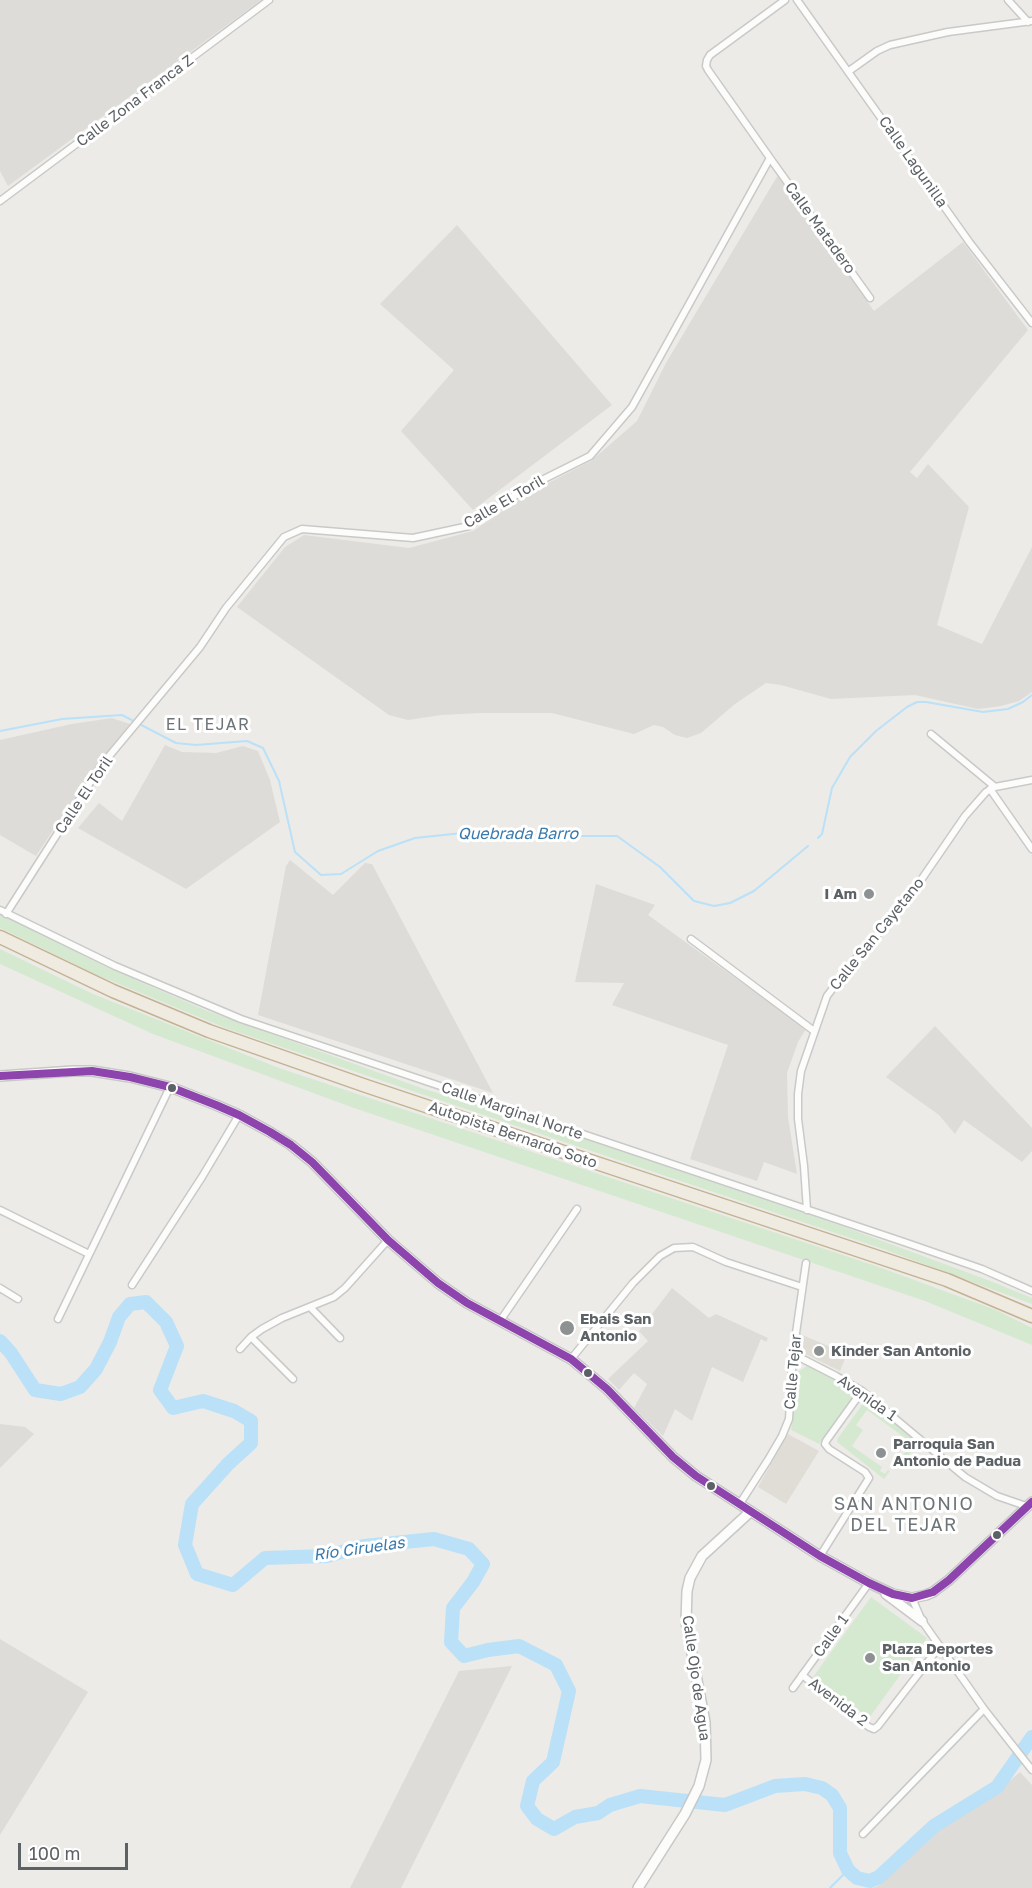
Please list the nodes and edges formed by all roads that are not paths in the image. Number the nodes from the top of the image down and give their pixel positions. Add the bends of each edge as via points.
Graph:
1 (269, 0) edge
2 (785, 0) edge
3 (797, 0) edge
4 (1008, 0) edge
5 (1030, 21) edge
6 (849, 71) junction
7 (770, 159) junction
8 (0, 201) edge
9 (870, 298) dead end
10 (1032, 323) edge
11 (931, 734) dead end
12 (1032, 780) edge
13 (993, 788) junction
14 (1032, 849) edge
15 (3, 912) edge
16 (0, 937) edge
17 (691, 939) dead end
18 (814, 1031) junction
19 (0, 1076) edge
20 (170, 1088) junction
21 (239, 1115) junction
22 (577, 1209) dead end
23 (0, 1210) edge
24 (807, 1210) junction
25 (388, 1240) junction
26 (89, 1254) junction
27 (806, 1263) dead end
28 (132, 1285) dead end
29 (802, 1287) junction
30 (0, 1288) edge
31 (1032, 1291) edge
32 (18, 1299) dead end
33 (310, 1307) junction
34 (1032, 1316) edge
35 (58, 1319) dead end
36 (500, 1322) junction
37 (251, 1337) junction
38 (340, 1338) dead end
39 (240, 1349) dead end
40 (793, 1354) junction
41 (571, 1359) junction
42 (293, 1379) dead end
43 (862, 1391) junction
44 (1029, 1504) edge
45 (739, 1505) junction
46 (750, 1512) junction
47 (820, 1556) junction
48 (873, 1585) junction
49 (912, 1598) junction
50 (922, 1621) junction
51 (940, 1646) junction
52 (802, 1675) junction
53 (793, 1688) dead end
54 (984, 1709) junction
55 (1032, 1770) edge
56 (863, 1834) dead end
57 (638, 1888) edge

1 - 8 street, Calle Zona Franca Z
2 - 7 street via 710,55 706,66
3 - 6 street, Calle Lagunilla
4 - 5 street
5 - 6 street via 948,32 890,45
6 - 10 street, Calle Lagunilla via 970,243
7 - 9 street, Calle Matadero
7 - 15 street, Calle El Toril via 632,407 590,456 530,486 469,526 414,538 302,529 284,537 226,608 200,647 100,767
11 - 13 street
12 - 13 street
13 - 14 street
13 - 18 street, Calle San Cayetano via 965,816 919,883 832,988
15 - 24 street, Calle Marginal Norte via 115,966 241,1019
16 - 34 highway, Autopista Bernardo Soto via 209,1031 947,1280
17 - 18 street
18 - 24 street, Calle San Cayetano via 798,1094
19 - 20 main road via 93,1071
20 - 21 main road
20 - 26 street
21 - 25 main road via 303,1153
21 - 28 street
22 - 36 street
23 - 26 street
24 - 31 street, Calle Marginal Norte via 976,1267
25 - 33 street via 345,1288
25 - 36 main road via 438,1283
26 - 35 street
27 - 29 street, Calle Tejar
29 - 40 street, Calle Tejar
29 - 41 street via 693,1247 674,1248 660,1256 633,1283
30 - 32 street
33 - 37 street
33 - 38 street
36 - 41 main road
37 - 39 street
37 - 42 street
40 - 43 street, Avenida 1
40 - 45 street, Calle Tejar via 786,1426
41 - 45 main road via 607,1389 673,1457
43 - 44 street, Avenida 1 via 965,1477 997,1496
43 - 47 street via 825,1444 866,1472 868,1478
44 - 49 main road via 949,1580 933,1592
45 - 46 main road
46 - 47 main road
46 - 57 main road, Calle Ojo de Agua via 702,1556 687,1591 687,1633 705,1722 706,1760 686,1814
47 - 48 main road
48 - 49 main road
48 - 50 main road
48 - 52 street, Calle 1
49 - 50 street
50 - 51 street
51 - 52 street, Avenida 2 via 874,1729
51 - 54 street
52 - 53 street, Calle 1
54 - 55 street
54 - 56 street

